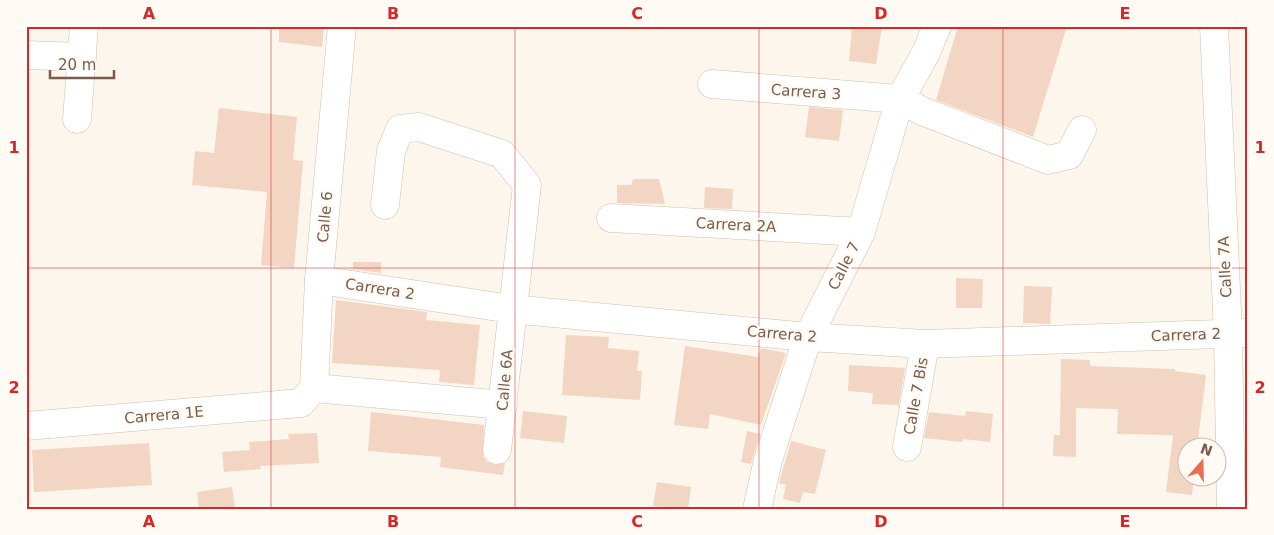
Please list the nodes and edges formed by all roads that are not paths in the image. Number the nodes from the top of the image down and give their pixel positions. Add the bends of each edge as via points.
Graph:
1 (84, 26) edge
2 (342, 26) edge
3 (937, 26) edge
4 (1214, 26) edge
5 (26, 55) edge
6 (82, 57) junction
7 (712, 84) dead end
8 (900, 99) junction
9 (77, 118) dead end
10 (1082, 130) dead end
11 (385, 205) dead end
12 (611, 218) dead end
13 (861, 232) junction
14 (319, 280) junction
15 (511, 309) junction
16 (1238, 333) edge
17 (808, 337) junction
18 (925, 344) junction
19 (308, 396) junction
20 (503, 405) junction
21 (26, 426) edge
22 (907, 447) dead end
23 (497, 450) dead end
24 (757, 509) edge
25 (1231, 509) edge

1 - 6 street
2 - 14 street, Calle 6
3 - 8 street, Calle 7
4 - 16 street, Calle 7A
5 - 6 street
6 - 9 street
7 - 8 street, Carrera 3
8 - 10 street via 922,111 1048,160 1069,154
8 - 13 street, Calle 7
11 - 15 street, Calle 6A via 391,151 400,129 419,127 502,154 527,185
12 - 13 street, Carrera 2A
13 - 17 street, Calle 7
14 - 15 street, Carrera 2
14 - 19 street, Calle 6
15 - 17 street, Carrera 2
15 - 20 street, Calle 6A
16 - 18 street, Carrera 2
16 - 25 street, Calle 7A
17 - 18 street, Carrera 2
17 - 24 street, Calle 7 via 768,460
18 - 22 street, Calle 7 Bis
19 - 20 street, Carrera 1E
19 - 21 street, Carrera 1E
20 - 23 street, Calle 6A

